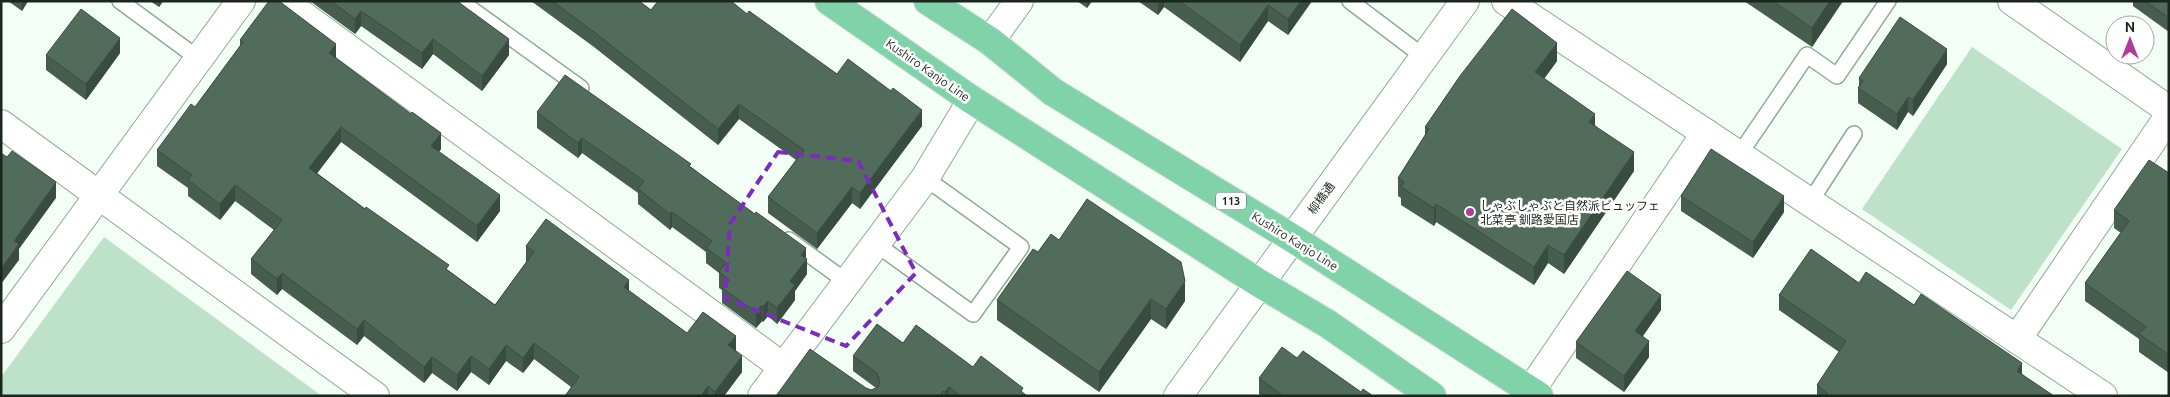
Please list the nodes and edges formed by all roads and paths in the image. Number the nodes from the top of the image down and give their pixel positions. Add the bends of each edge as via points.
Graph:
1 (120, 1) edge
2 (241, 1) edge
3 (283, 1) edge
4 (460, 1) edge
5 (829, 1) edge
6 (928, 1) edge
7 (1018, 1) edge
8 (1350, 1) edge
9 (1465, 1) edge
10 (1506, 1) edge
11 (1888, 1) edge
12 (2012, 1) edge
13 (990, 42) junction
14 (1424, 56) junction
15 (199, 59) junction
16 (589, 95) edge
17 (972, 100) junction
18 (2169, 110) edge
19 (2169, 116) edge
20 (1, 124) edge
21 (1706, 133) junction
22 (1854, 134) dead end
23 (1739, 155) junction
24 (925, 178) junction
25 (100, 194) junction
26 (1810, 202) junction
27 (774, 229) edge
28 (1292, 238) junction
29 (876, 244) junction
30 (847, 282) junction
31 (1259, 283) junction
32 (1, 329) edge
33 (2018, 339) junction
34 (783, 367) junction
35 (1535, 393) edge
36 (375, 396) edge
37 (762, 396) edge
38 (1178, 396) edge
39 (1432, 396) edge
40 (2103, 396) edge

1 - 15 lane
2 - 15 street
3 - 34 street
4 - 16 lane
5 - 17 main road, Kushiro Kanjo Line
6 - 13 main road, Kushiro Kanjo Line / 113
7 - 13 street
8 - 14 lane
9 - 14 street, 柳橋通
10 - 21 street
11 - 23 lane via 1837,76 1807,55
12 - 18 street
13 - 28 main road, Kushiro Kanjo Line / 113 via 1052,92
14 - 28 street, 柳橋通
15 - 25 street
17 - 24 street
17 - 31 main road, Kushiro Kanjo Line
19 - 33 street
20 - 25 street
21 - 23 street
21 - 35 street
22 - 26 lane
23 - 26 street
24 - 29 street
24 - 29 lane via 1021,247 973,314
25 - 32 street
25 - 36 street
26 - 33 street
27 - 30 lane
28 - 31 street, 柳橋通
28 - 35 main road, Kushiro Kanjo Line / 113
29 - 30 street
30 - 34 street via 807,351
31 - 38 street, 柳橋通
31 - 39 main road, Kushiro Kanjo Line via 1328,324
33 - 40 street
34 - 37 street

